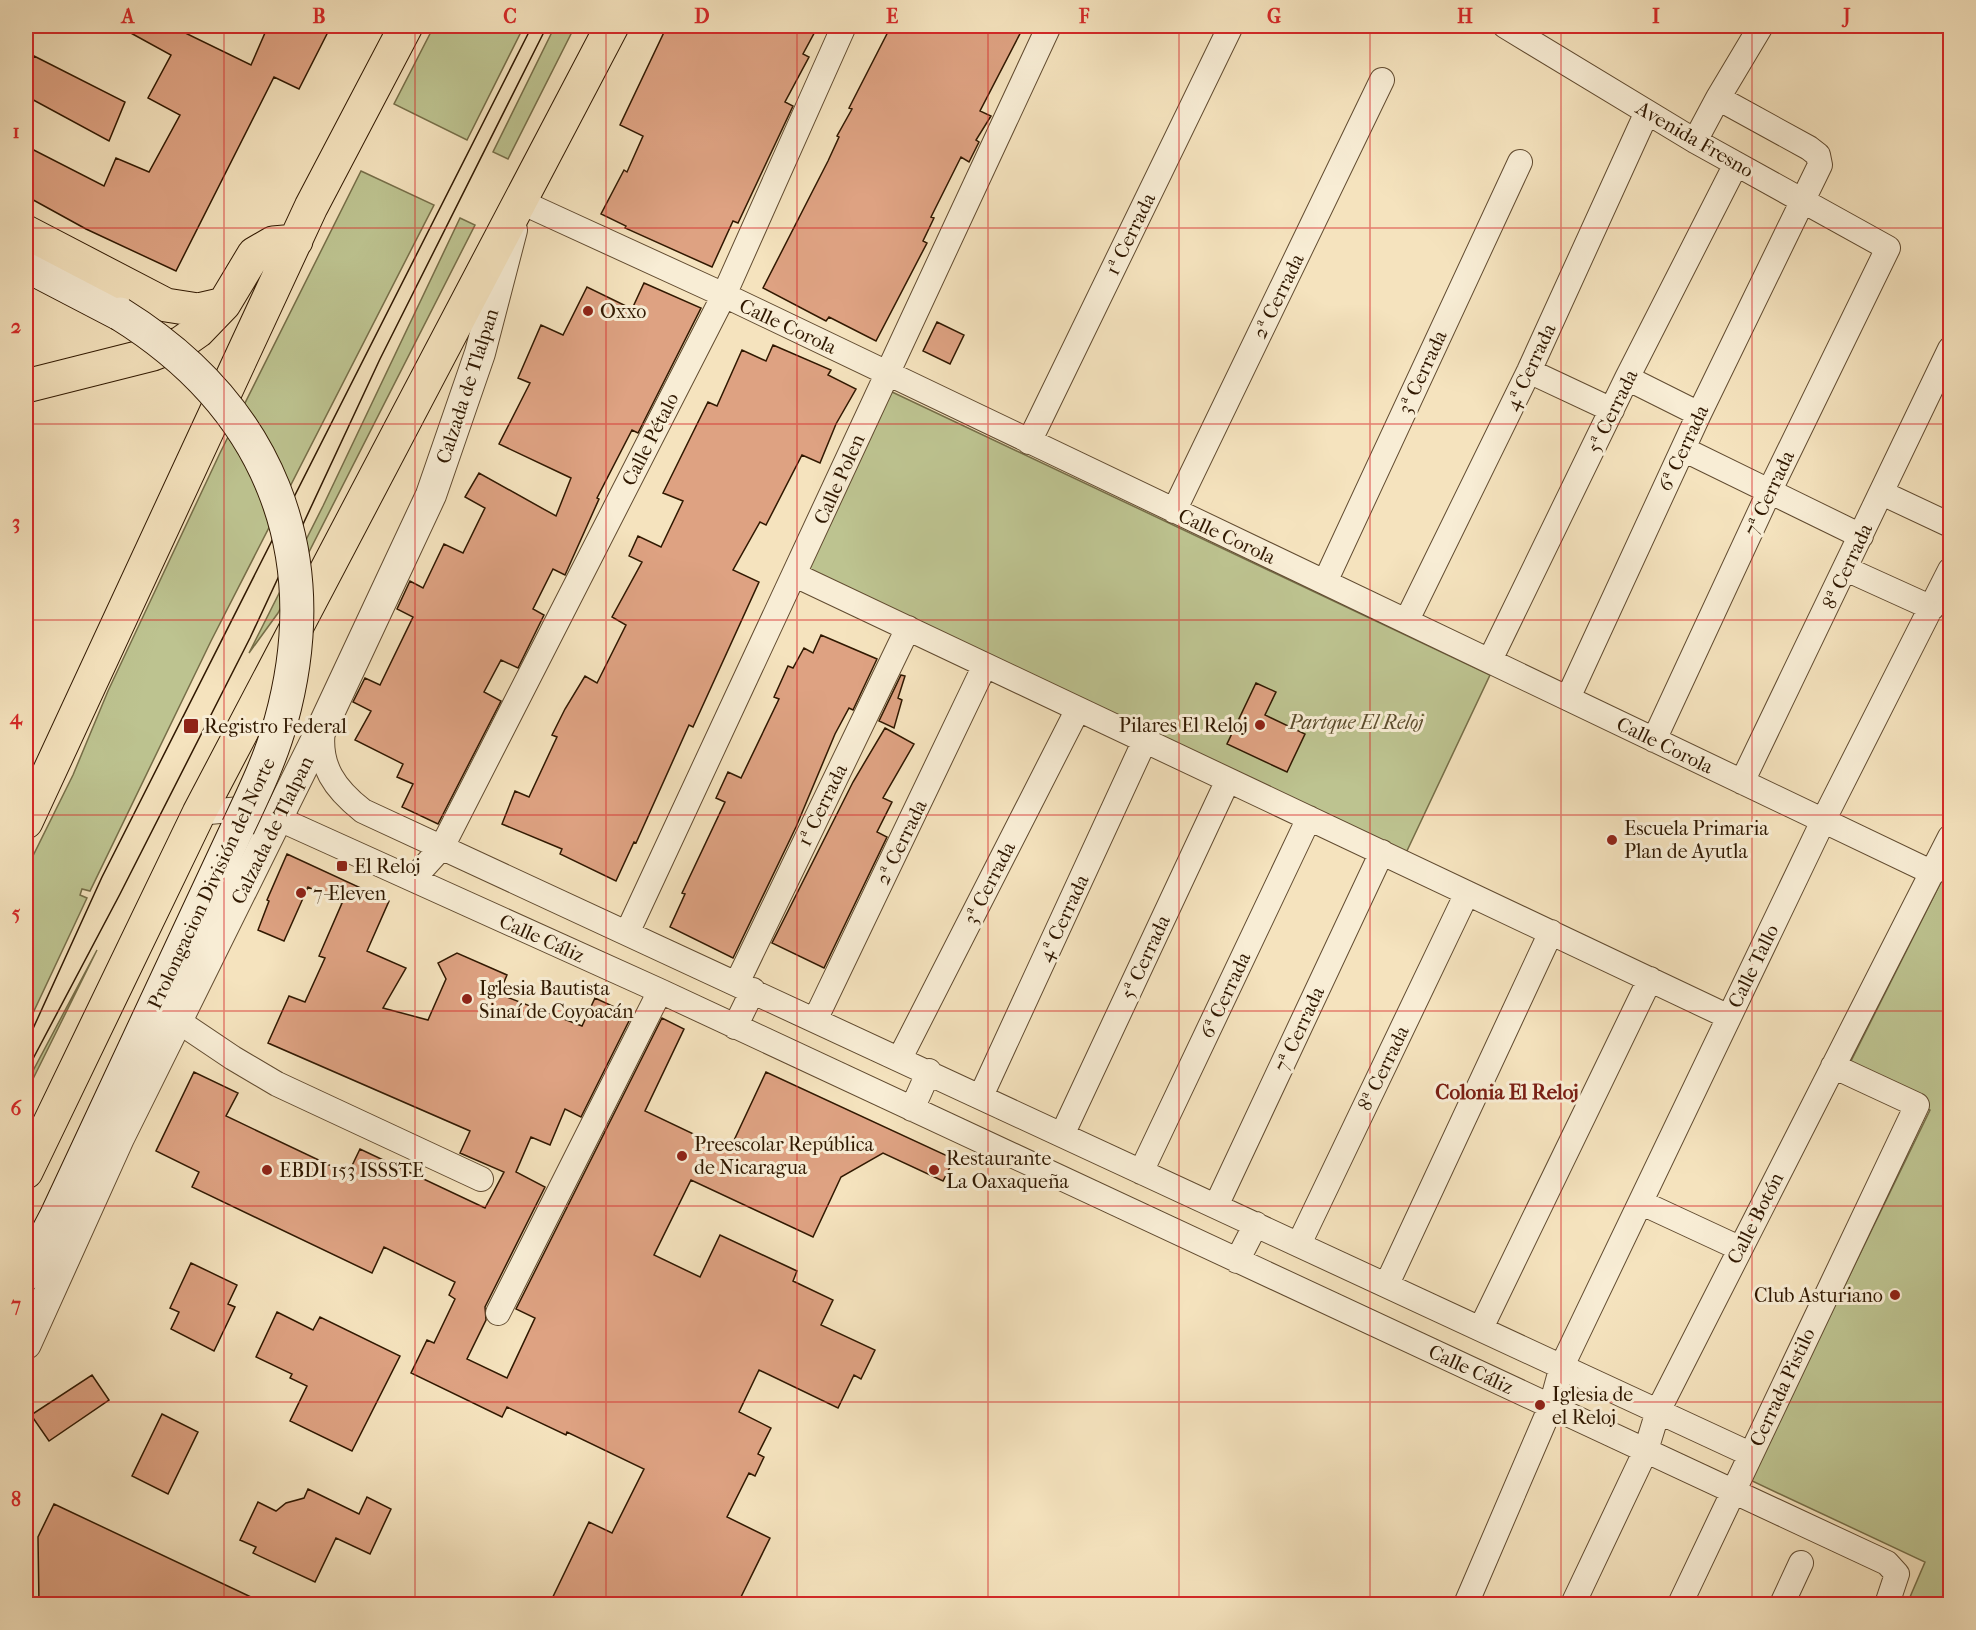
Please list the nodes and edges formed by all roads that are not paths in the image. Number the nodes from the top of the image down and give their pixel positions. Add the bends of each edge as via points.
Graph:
1 (405, 26) edge
2 (612, 26) edge
3 (844, 26) edge
4 (1049, 26) edge
5 (1231, 26) edge
6 (1505, 26) edge
7 (1761, 26) edge
8 (1382, 80) dead end
9 (1718, 98) junction
10 (1647, 112) junction
11 (1695, 141) junction
12 (1520, 162) dead end
13 (1736, 164) junction
14 (1801, 200) junction
15 (519, 201) junction
16 (26, 232) edge
17 (296, 241) junction
18 (1888, 248) joint
19 (26, 265) edge
20 (724, 295) junction
21 (224, 304) junction
22 (1950, 349) edge
23 (1529, 371) junction
24 (886, 373) junction
25 (1627, 378) junction
26 (26, 386) edge
27 (1612, 410) junction
28 (1699, 414) junction
29 (1029, 442) junction
30 (1683, 449) junction
31 (1770, 490) junction
32 (1882, 493) junction
33 (1174, 511) junction
34 (1950, 525) edge
35 (1861, 536) junction
36 (1846, 569) junction
37 (1950, 570) edge
38 (795, 575) junction
39 (1325, 582) junction
40 (1932, 608) junction
41 (1407, 620) junction
42 (908, 628) junction
43 (1490, 660) junction
44 (986, 665) junction
45 (1569, 698) junction
46 (1078, 708) junction
47 (323, 726) junction
48 (1145, 740) junction
49 (1654, 740) junction
50 (1228, 780) junction
51 (1742, 782) junction
52 (199, 813) junction
53 (277, 818) junction
54 (1309, 818) junction
55 (1823, 821) junction
56 (26, 822) edge
57 (1950, 837) edge
58 (442, 847) junction
59 (1382, 852) junction
60 (1932, 873) junction
61 (413, 879) junction
62 (1467, 893) junction
63 (628, 931) junction
64 (1551, 932) junction
65 (1650, 979) junction
66 (745, 986) junction
67 (660, 991) junction
68 (1729, 1017) junction
69 (816, 1018) junction
70 (178, 1021) junction
71 (735, 1027) junction
72 (900, 1058) junction
73 (1833, 1066) junction
74 (929, 1071) junction
75 (981, 1096) junction
76 (912, 1109) junction
77 (1062, 1135) junction
78 (26, 1172) edge
79 (1141, 1172) junction
80 (481, 1179) dead end
81 (1642, 1203) junction
82 (1216, 1206) junction
83 (1256, 1224) junction
84 (1299, 1244) junction
85 (1739, 1248) junction
86 (1237, 1261) junction
87 (26, 1274) edge
88 (1387, 1284) junction
89 (498, 1313) dead end
90 (1481, 1328) junction
91 (26, 1344) edge
92 (1562, 1366) junction
93 (1551, 1406) junction
94 (1658, 1411) junction
95 (1646, 1450) junction
96 (1750, 1454) junction
97 (1732, 1491) junction
98 (1801, 1563) dead end
99 (1466, 1605) edge
100 (1573, 1605) edge
101 (1680, 1605) edge
102 (1782, 1605) edge
103 (1887, 1605) edge

1 - 17 highway
2 - 15 highway, Calzada de Tlalpan
3 - 20 street, Calle Pétalo
4 - 24 street, Calle Polen
5 - 29 street, 1ª Cerrada
6 - 10 street, Avenida Fresno
7 - 9 street
8 - 33 street, 2ª Cerrada
9 - 11 street
9 - 14 street, 6ª Cerrada via 1818,155 1820,165
10 - 11 street, Avenida Fresno
10 - 23 street, 4ª Cerrada
11 - 13 street, Avenida Fresno
12 - 39 street, 3ª Cerrada
13 - 14 street, Avenida Fresno
13 - 25 street, 5ª Cerrada
14 - 18 street, Avenida Fresno
14 - 28 street, 6ª Cerrada
15 - 20 street, Calle Corola
15 - 47 street, Calzada de Tlalpan via 480,353 446,455
15 - 52 highway, Calzada de Tlalpan
16 - 21 highway via 166,304 198,310
17 - 21 highway via 273,243 254,254
17 - 56 highway
18 - 31 street, 7ª Cerrada
19 - 87 main road, Prolongacion División del Norte, bridge via 150,332 223,401 258,453 274,490 289,535 297,591 288,689 269,758
20 - 24 street, Calle Corola
20 - 58 street, Calle Pétalo
21 - 26 highway via 198,331 168,350
22 - 32 street, 8ª Cerrada
23 - 27 street
23 - 41 street, 4ª Cerrada
24 - 29 street, Calle Corola
24 - 38 street, Calle Polen
25 - 27 street, 5ª Cerrada
25 - 28 street
27 - 43 street, 5ª Cerrada
28 - 30 street, 6ª Cerrada
29 - 33 street, Calle Corola
30 - 31 street
30 - 45 street, 6ª Cerrada
31 - 35 street
31 - 49 street, 7ª Cerrada
32 - 34 street
32 - 35 street, 8ª Cerrada
33 - 39 street, Calle Corola
35 - 36 street, 8ª Cerrada
36 - 40 street
36 - 51 street, 8ª Cerrada
37 - 40 street, Calle Tallo
38 - 42 street
38 - 63 street, Calle Polen
39 - 41 street, Calle Corola
40 - 55 street, Calle Tallo
41 - 43 street, Calle Corola
42 - 44 street
42 - 66 street, 1ª Cerrada
43 - 45 street, Calle Corola
44 - 46 street
44 - 69 street, 2ª Cerrada
45 - 49 street, Calle Corola
46 - 48 street
46 - 72 street, 3ª Cerrada
47 - 53 street, Calzada de Tlalpan
47 - 58 street via 322,756 334,784 346,798 363,811
48 - 50 street
48 - 75 street, 4ª Cerrada
49 - 51 street, Calle Corola
50 - 54 street
50 - 77 street, 5ª Cerrada
51 - 55 street, Calle Corola
52 - 53 street, Calle Cáliz via 240,809
52 - 78 highway, Calzada de Tlalpan
53 - 61 street, Calle Cáliz
53 - 70 street, Calzada de Tlalpan
54 - 59 street
54 - 79 street, 6ª Cerrada
55 - 60 street, Calle Corola
55 - 68 street, Calle Tallo
57 - 60 street, Calle Botón
58 - 61 street, Calle Pétalo
58 - 63 street
59 - 62 street
59 - 82 street, 7ª Cerrada
60 - 73 street, Calle Botón
61 - 67 street, Calle Cáliz
62 - 64 street
62 - 84 street, 8ª Cerrada
63 - 66 street
64 - 65 street
64 - 88 street
65 - 68 street
65 - 90 street
66 - 69 street
66 - 71 street, 1ª Cerrada
67 - 71 street, Calle Cáliz
67 - 89 street
68 - 81 street, Calle Tallo
69 - 72 street
70 - 80 street via 277,1084
70 - 91 street, Calzada de Tlalpan via 119,1138
71 - 76 street, Calle Cáliz
72 - 74 street
73 - 85 street, Calle Botón
73 - 96 street, Cerrada Pistilo via 1917,1105
74 - 75 street
74 - 76 street
75 - 77 street
76 - 86 street, Calle Cáliz
77 - 79 street
79 - 82 street
81 - 85 street
81 - 92 street, Calle Tallo
82 - 83 street
83 - 84 street
83 - 86 street
84 - 88 street
85 - 94 street, Calle Botón
86 - 93 street, Calle Cáliz
88 - 90 street
90 - 92 street
92 - 93 street, Calle Tallo
92 - 94 street
93 - 95 street, Calle Cáliz
93 - 99 street, Calle Tallo
94 - 95 street, Calle Botón
94 - 96 street
95 - 97 street, Calle Cáliz
95 - 100 street, Calle Botón
96 - 97 street, Cerrada Pistilo
97 - 101 street, Cerrada Pistilo
97 - 103 street, Calle Cáliz via 1887,1563 1896,1574
98 - 102 street

